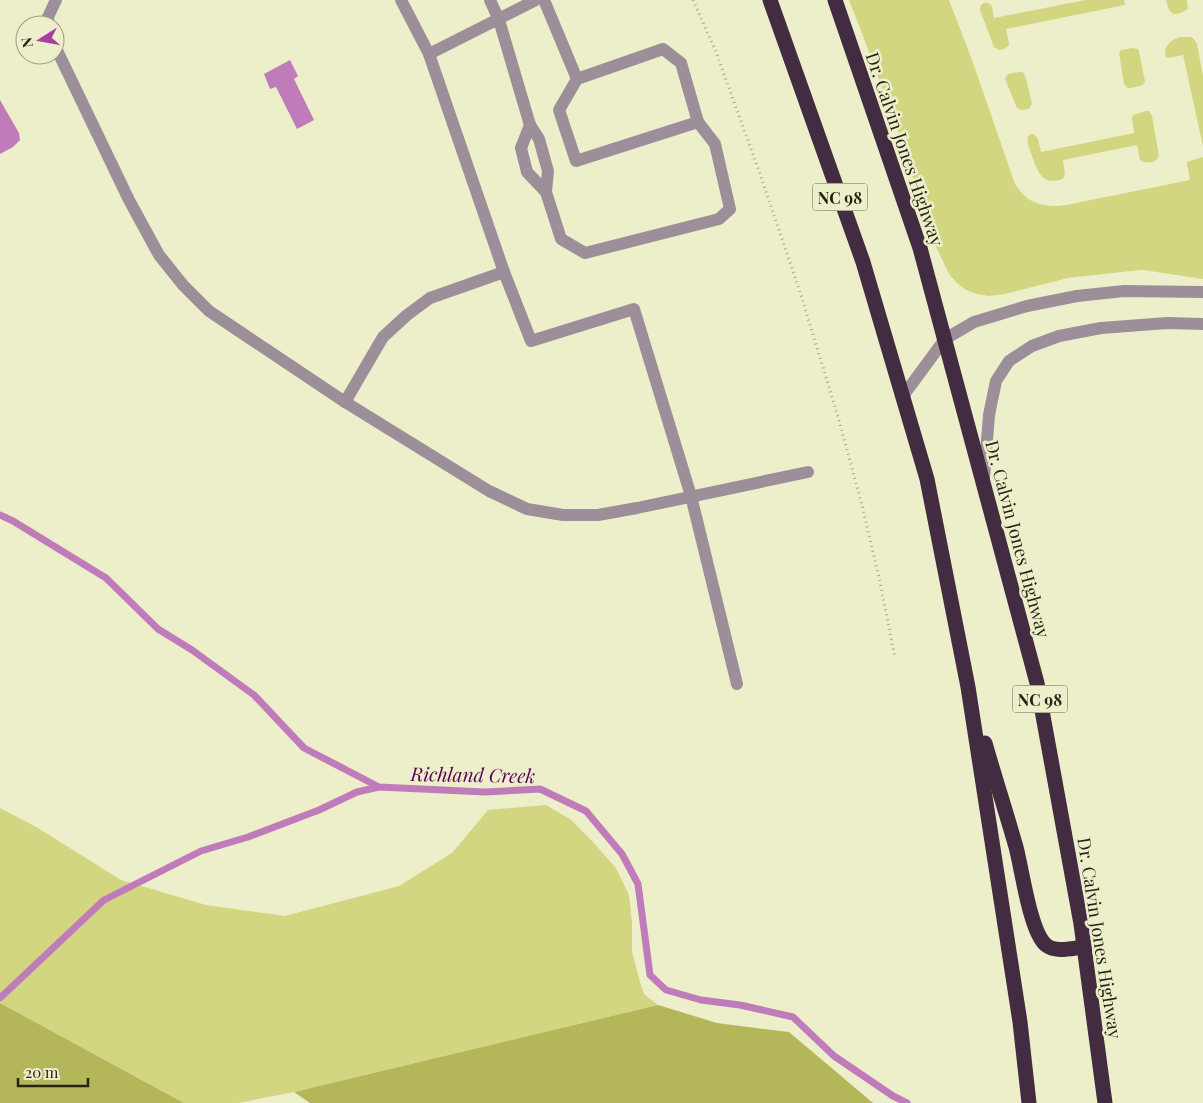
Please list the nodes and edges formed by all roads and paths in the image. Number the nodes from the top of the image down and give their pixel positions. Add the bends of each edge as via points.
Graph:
1 (56, 0) edge
2 (401, 0) edge
3 (490, 0) edge
4 (536, 0) edge
5 (544, 0) edge
6 (693, 0) edge
7 (770, 0) edge
8 (834, 0) edge
9 (49, 15) edge
10 (499, 20) junction
11 (429, 54) junction
12 (64, 65) edge
13 (577, 79) junction
14 (698, 122) junction
15 (530, 125) junction
16 (546, 192) junction
17 (504, 272) junction
18 (1203, 292) edge
19 (1203, 324) edge
20 (945, 339) junction
21 (903, 396) junction
22 (345, 402) junction
23 (808, 472) dead end
24 (983, 483) junction
25 (692, 496) junction
26 (895, 658) dead end
27 (737, 684) dead end
28 (968, 687) junction
29 (1084, 947) junction
30 (1029, 1103) edge
31 (1105, 1103) edge

1 - 9 street
2 - 11 street
3 - 10 street
4 - 10 street
5 - 13 street
6 - 26 path via 716,52 801,295 862,505
7 - 21 highway, NC 98 via 864,262
8 - 20 highway, Dr. Calvin Jones Highway / NC 98 via 920,248
10 - 11 street
10 - 15 street
11 - 17 street
12 - 22 street via 129,200 160,255 183,285 209,311
13 - 14 street via 663,49 681,63
13 - 14 street via 559,110 576,162
14 - 16 street via 715,144 730,208 719,219 585,253 561,239
15 - 16 street via 539,139 548,171
15 - 16 street via 521,148 527,172
17 - 22 street via 430,298 406,315 383,337
17 - 25 street via 531,341 634,310
18 - 20 street via 1124,291 1077,296 1027,306 974,322
19 - 24 street via 1102,328 1059,336 1032,346 1009,360 996,381 989,415
20 - 21 street
20 - 24 highway, Dr. Calvin Jones Highway / NC 98
21 - 28 highway, NC 98 via 927,479
22 - 25 street via 489,491 527,509 564,515 598,515
23 - 25 street
24 - 29 highway, Dr. Calvin Jones Highway / NC 98 via 1037,684
25 - 27 street
28 - 29 highway via 1038,934 1052,949
28 - 30 highway, NC 98 via 1020,1022
29 - 31 highway, Dr. Calvin Jones Highway / NC 98

